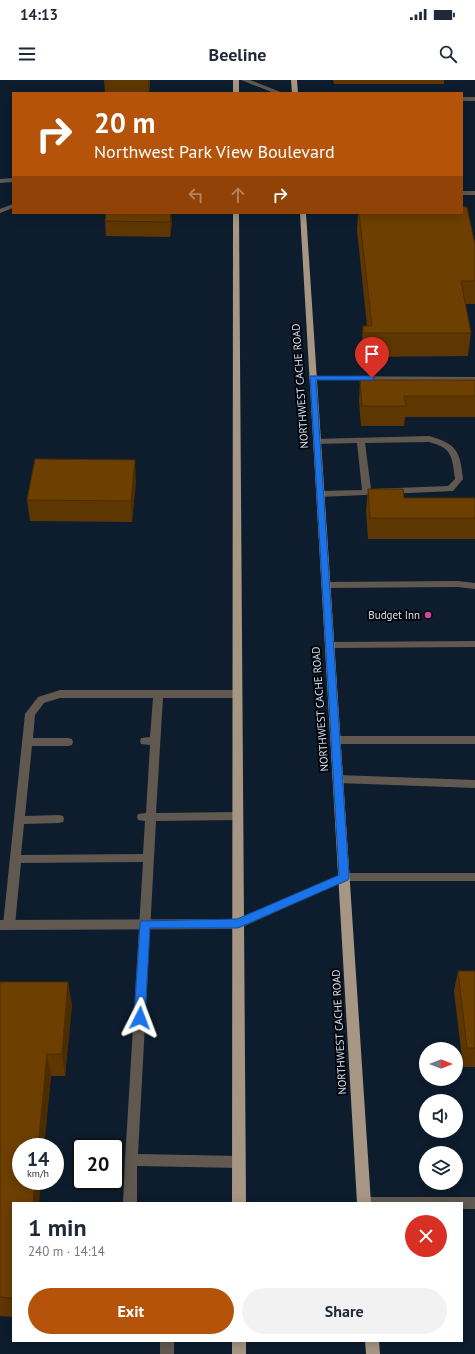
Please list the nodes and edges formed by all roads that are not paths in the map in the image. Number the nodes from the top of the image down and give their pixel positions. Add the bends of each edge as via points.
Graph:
1 (236, 80) edge
2 (244, 80) edge
3 (294, 80) edge
4 (236, 92) edge
5 (277, 92) edge
6 (295, 92) edge
7 (463, 99) edge
8 (475, 99) edge
9 (0, 180) edge
10 (12, 180) edge
11 (463, 193) edge
12 (475, 193) edge
13 (12, 206) edge
14 (0, 211) edge
15 (236, 214) edge
16 (303, 214) edge
17 (313, 378) junction
18 (475, 379) edge
19 (361, 440) junction
20 (317, 441) junction
21 (367, 492) junction
22 (320, 494) junction
23 (326, 585) junction
24 (475, 586) edge
25 (475, 644) edge
26 (330, 645) junction
27 (158, 694) junction
28 (237, 694) junction
29 (336, 740) junction
30 (475, 740) edge
31 (27, 742) junction
32 (68, 742) dead end
33 (338, 779) junction
34 (475, 784) edge
35 (238, 816) junction
36 (146, 818) junction
37 (59, 819) dead end
38 (20, 820) junction
39 (148, 858) junction
40 (15, 859) junction
41 (344, 877) junction
42 (475, 877) edge
43 (145, 924) junction
44 (238, 924) junction
45 (4, 925) edge
46 (131, 1160) junction
47 (239, 1162) junction
48 (130, 1202) edge
49 (239, 1202) edge
50 (364, 1202) edge
51 (463, 1203) edge
52 (475, 1203) edge
53 (167, 1342) edge
54 (239, 1342) edge
55 (372, 1342) edge
56 (167, 1354) edge
57 (239, 1354) edge
58 (373, 1354) edge

1 - 4 main road
2 - 5 street
3 - 6 main road
7 - 8 street
9 - 10 street
11 - 12 street
13 - 14 street
15 - 28 main road
16 - 17 main road, NORTHWEST CACHE ROAD
17 - 18 street
17 - 20 main road, NORTHWEST CACHE ROAD
19 - 20 street
19 - 21 street
19 - 21 street via 429,439 445,443 456,455 459,479 450,489
20 - 22 main road, NORTHWEST CACHE ROAD
21 - 22 street
22 - 23 main road, NORTHWEST CACHE ROAD
23 - 24 street
23 - 26 main road, NORTHWEST CACHE ROAD
25 - 26 street
26 - 29 main road, NORTHWEST CACHE ROAD
27 - 28 street
27 - 31 street via 60,694 41,700 30,714
27 - 36 street via 150,741
28 - 35 main road
29 - 30 street
29 - 33 main road, NORTHWEST CACHE ROAD
31 - 32 street
31 - 38 street
33 - 34 street
33 - 41 main road, NORTHWEST CACHE ROAD
35 - 36 street
35 - 44 main road
36 - 39 street
37 - 38 street
38 - 40 street
39 - 40 street
39 - 43 street
40 - 45 street
41 - 42 street
41 - 44 street
41 - 50 main road, NORTHWEST CACHE ROAD
43 - 44 street
43 - 45 street
43 - 46 street
44 - 47 main road
46 - 47 street
46 - 48 street
47 - 49 main road
51 - 52 street
53 - 56 street
54 - 57 main road
55 - 58 main road

